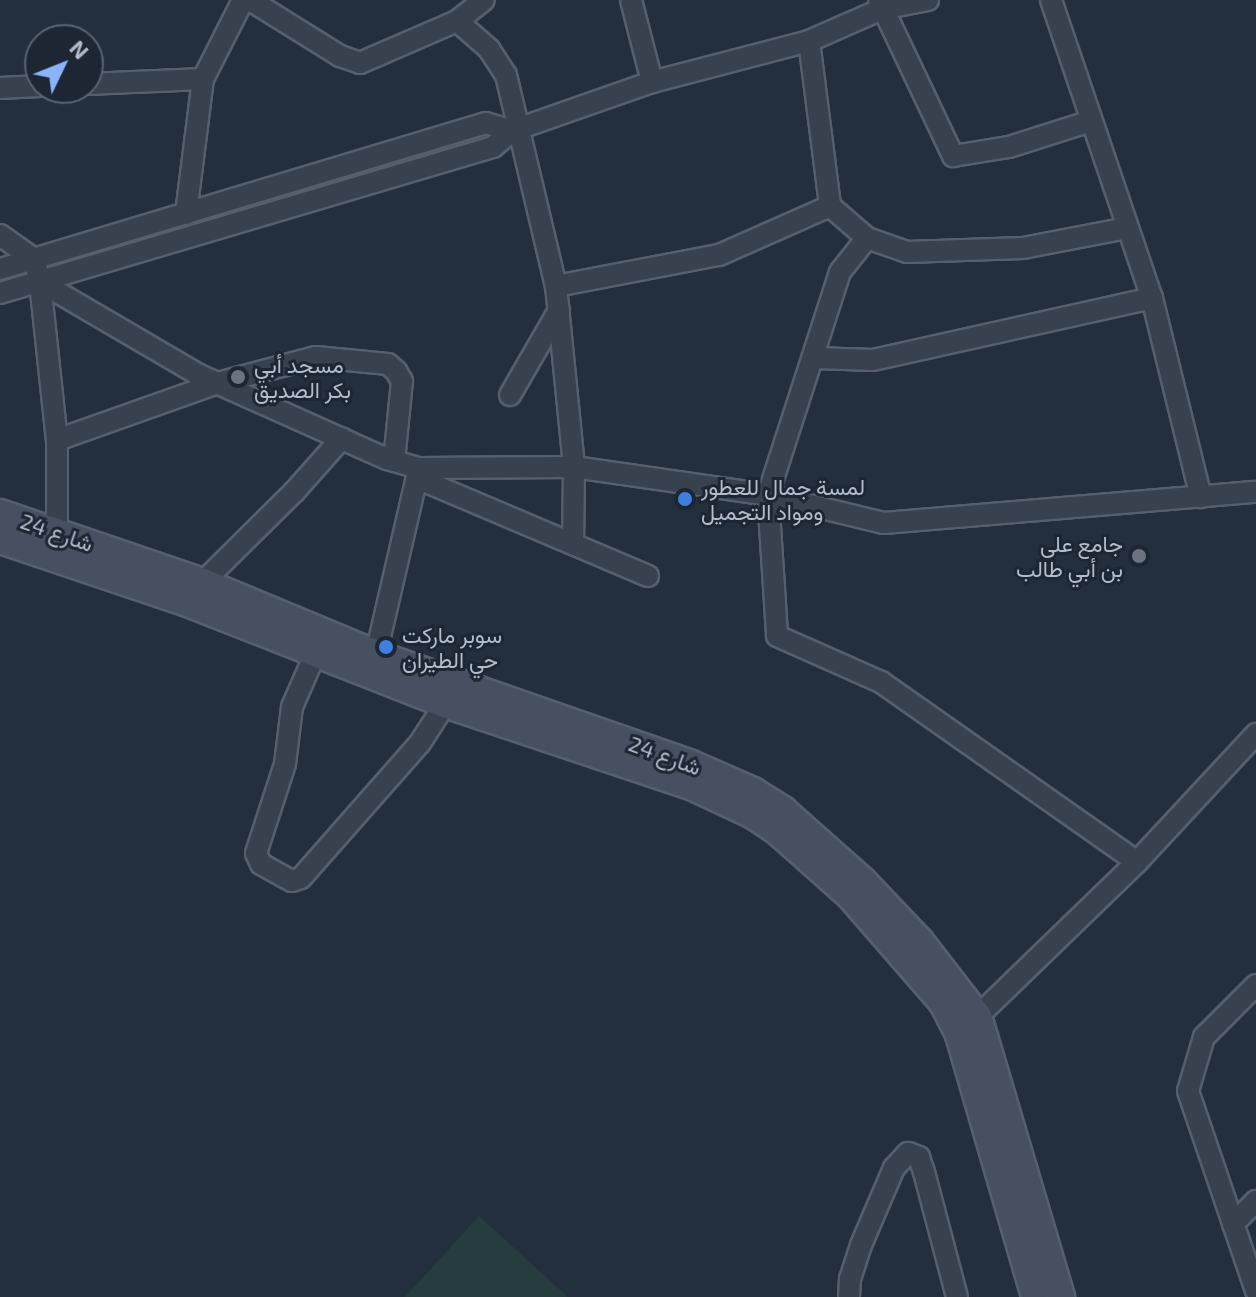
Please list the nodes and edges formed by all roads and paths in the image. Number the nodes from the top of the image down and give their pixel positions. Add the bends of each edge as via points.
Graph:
1 (243, 0) edge
2 (250, 0) edge
3 (484, 0) edge
4 (631, 0) edge
5 (928, 0) edge
6 (1051, 0) edge
7 (881, 4) edge
8 (457, 21) junction
9 (809, 41) junction
10 (203, 79) junction
11 (652, 82) junction
12 (104, 83) edge
13 (24, 87) edge
14 (0, 88) edge
15 (1091, 121) junction
16 (516, 130) junction
17 (830, 206) junction
18 (186, 214) junction
19 (1127, 228) junction
20 (0, 235) edge
21 (867, 238) junction
22 (34, 259) junction
23 (0, 269) edge
24 (40, 282) junction
25 (556, 286) junction
26 (0, 293) edge
27 (1152, 298) junction
28 (559, 310) junction
29 (815, 358) junction
30 (218, 383) junction
31 (510, 395) dead end
32 (342, 438) junction
33 (57, 440) junction
34 (394, 461) junction
35 (574, 467) junction
36 (418, 473) junction
37 (1256, 492) edge
38 (768, 495) junction
39 (1201, 497) junction
40 (0, 513) edge
41 (57, 532) junction
42 (0, 540) edge
43 (573, 544) junction
44 (648, 576) dead end
45 (203, 582) junction
46 (316, 652) junction
47 (376, 654) junction
48 (445, 704) junction
49 (1256, 734) edge
50 (1137, 862) junction
51 (1256, 985) edge
52 (978, 1016) junction
53 (1256, 1201) edge
54 (1233, 1224) junction
55 (1256, 1291) edge
56 (849, 1297) edge
57 (957, 1297) edge
58 (1035, 1297) edge
59 (1061, 1297) edge

1 - 10 street
2 - 8 street via 360,63
3 - 8 street
4 - 11 street
5 - 7 street
6 - 15 street
7 - 9 street
7 - 15 street via 953,156 1009,147
8 - 16 street via 499,61
9 - 11 street
9 - 17 street
10 - 12 street
10 - 18 street
11 - 16 street
13 - 14 street
15 - 19 street
16 - 18 street via 486,123
16 - 24 street via 493,147
16 - 25 street
17 - 21 street
17 - 25 street via 719,255
18 - 22 street
19 - 21 street via 1023,248 907,252
19 - 27 street
20 - 22 street
21 - 29 street via 840,272
22 - 23 street
22 - 24 street
24 - 26 street
24 - 30 street
24 - 33 street
25 - 28 street
27 - 29 street via 873,360
27 - 39 street
28 - 31 street
28 - 35 street
29 - 38 street
30 - 32 street
30 - 33 street
30 - 34 street via 316,357 388,364 402,381
32 - 34 street
32 - 45 street
33 - 41 street
34 - 36 street
35 - 36 street
35 - 38 street
35 - 43 street
36 - 43 street
36 - 47 street
37 - 39 street
38 - 39 street via 884,523
38 - 50 street via 777,636 881,682
40 - 41 street, شارع 24
41 - 45 street, شارع 24
42 - 46 street, شارع 24
43 - 44 street
45 - 47 street, شارع 24
46 - 48 street, شارع 24
46 - 48 street via 292,707 285,764 256,858 292,881 301,878 420,743
47 - 52 street, شارع 24 via 689,763 753,791 783,810 863,881 920,941
48 - 58 street, شارع 24 via 719,798 778,832 850,896 943,1003 959,1035
49 - 50 street
50 - 52 street
51 - 54 street via 1204,1037 1188,1091
52 - 59 street, شارع 24
53 - 54 street
54 - 55 street
56 - 57 street via 861,1245 894,1168 908,1153 919,1157

